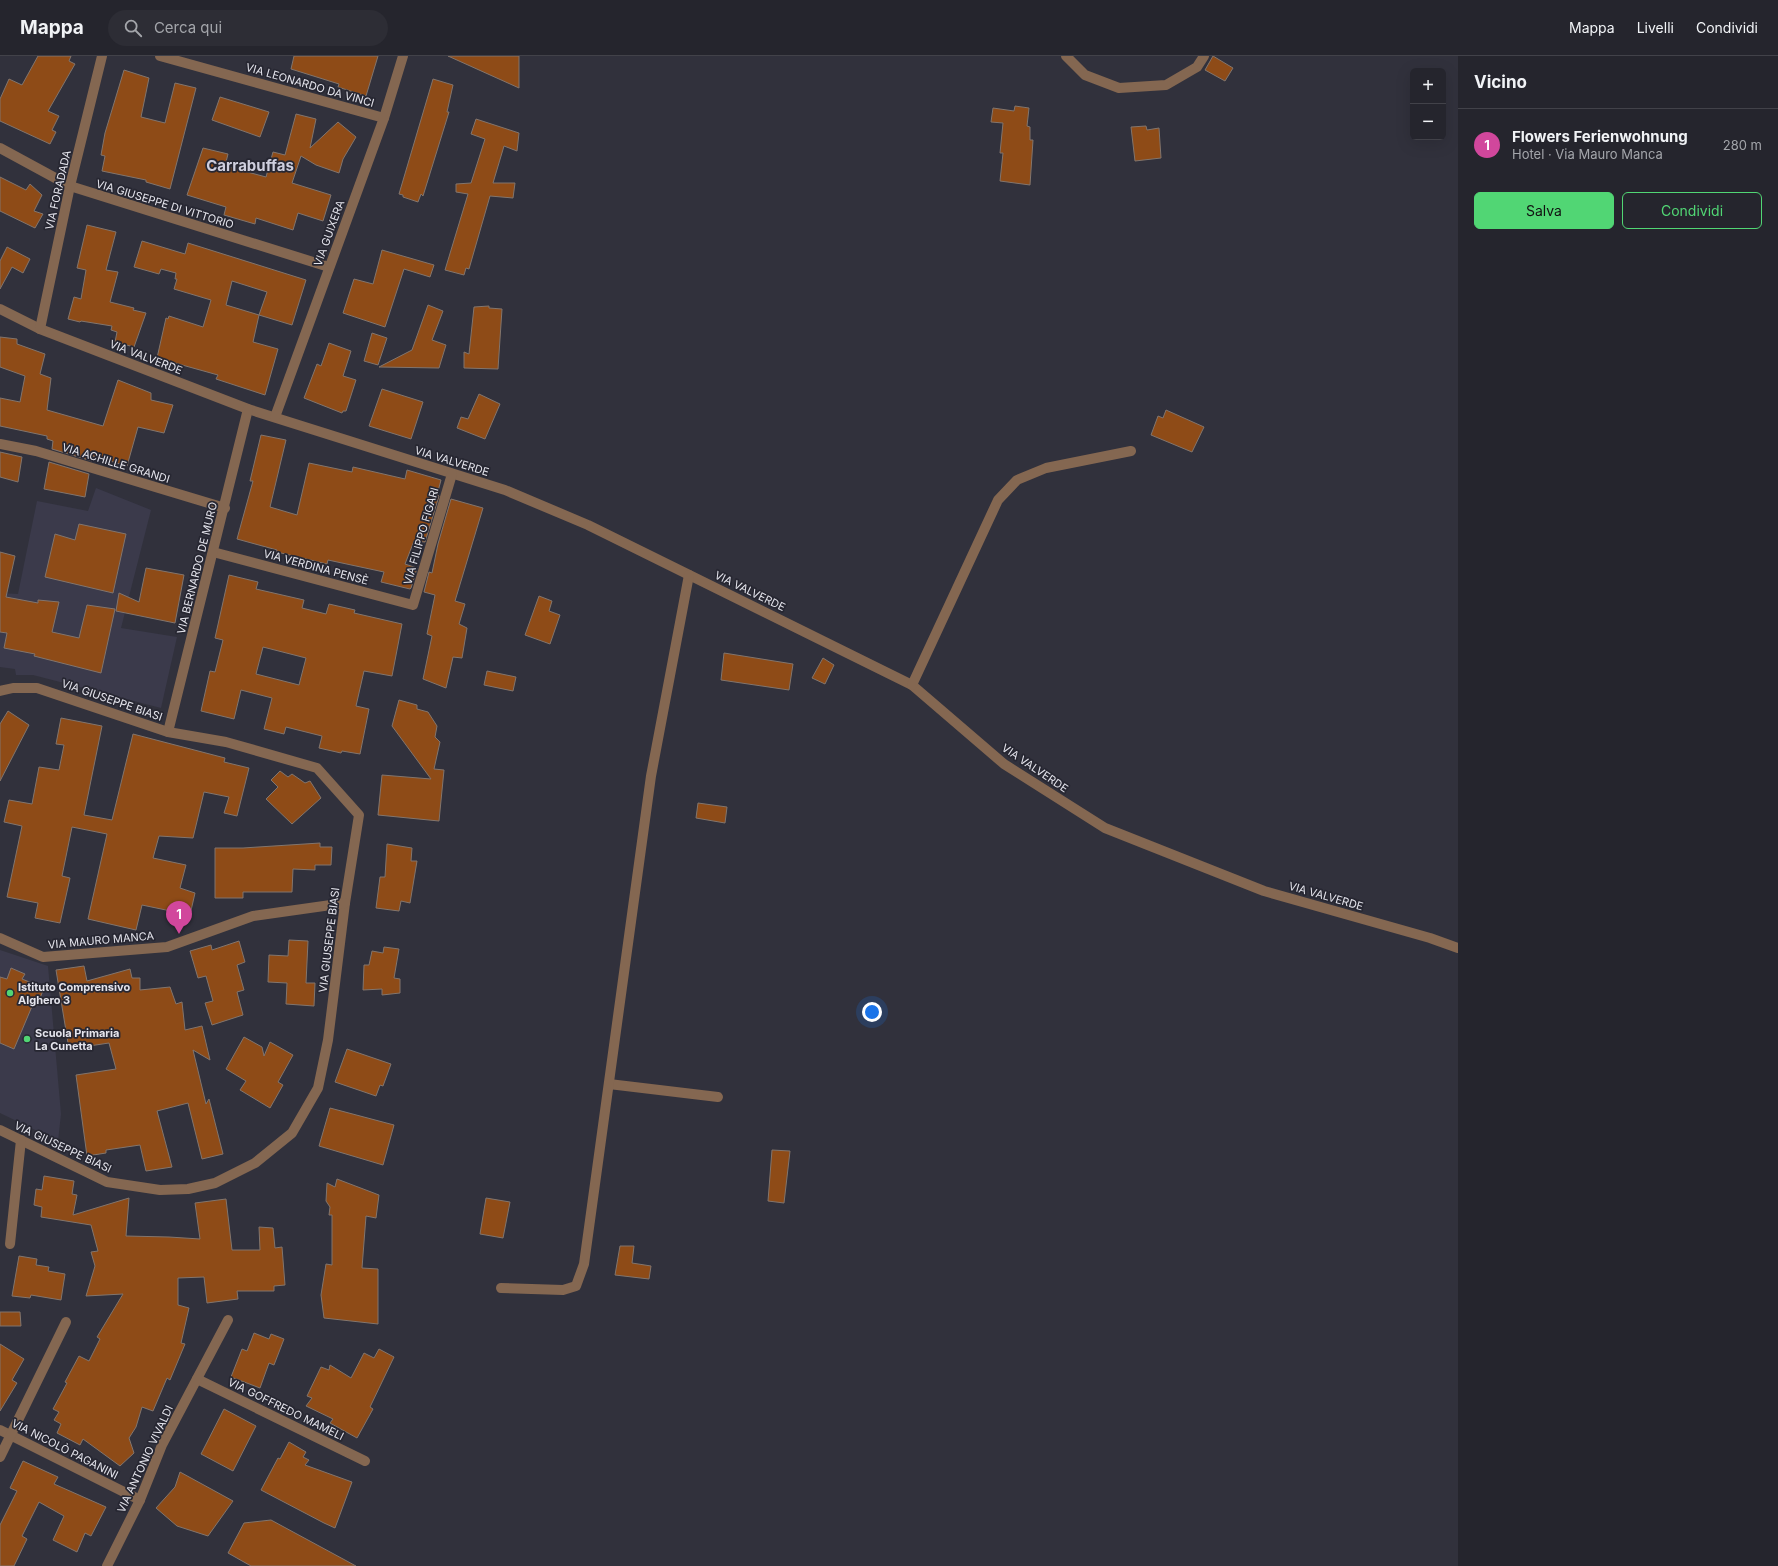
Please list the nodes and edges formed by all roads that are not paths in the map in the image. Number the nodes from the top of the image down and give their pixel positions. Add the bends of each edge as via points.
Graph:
1 (102, 56) edge
2 (160, 56) edge
3 (403, 56) edge
4 (1066, 56) edge
5 (1204, 56) edge
6 (384, 118) junction
7 (0, 148) edge
8 (70, 186) junction
9 (329, 267) junction
10 (0, 309) edge
11 (40, 329) junction
12 (248, 409) junction
13 (275, 417) junction
14 (0, 444) edge
15 (1131, 451) dead end
16 (452, 474) junction
17 (225, 508) junction
18 (213, 552) junction
19 (689, 575) junction
20 (413, 604) joint
21 (912, 685) junction
22 (0, 691) edge
23 (168, 732) junction
24 (346, 903) junction
25 (0, 938) edge
26 (1458, 948) edge
27 (609, 1084) junction
28 (718, 1097) dead end
29 (0, 1130) edge
30 (21, 1140) junction
31 (10, 1244) dead end
32 (501, 1288) dead end
33 (228, 1320) dead end
34 (66, 1322) dead end
35 (197, 1379) junction
36 (0, 1430) edge
37 (10, 1435) junction
38 (0, 1457) edge
39 (365, 1461) dead end
40 (140, 1500) junction
41 (107, 1566) edge

1 - 8 street, VIA FORADADA
2 - 6 street, VIA LEONARDO DA VINCI
3 - 6 street, VIA GUIXERA
4 - 5 street via 1085,75 1119,88 1166,85 1197,68
6 - 9 street, VIA GUIXERA
7 - 8 street, VIA GIUSEPPE DI VITTORIO
8 - 9 street, VIA GIUSEPPE DI VITTORIO
8 - 11 street, VIA FORADADA
9 - 13 street, VIA GUIXERA
10 - 11 street, VIA VALVERDE
11 - 12 street, VIA VALVERDE
12 - 13 street, VIA VALVERDE
12 - 17 street, VIA BERNARDO DE MURO
13 - 16 street, VIA VALVERDE
14 - 17 street, VIA ACHILLE GRANDI via 36,451
15 - 21 street via 1046,468 1017,480 998,500
16 - 19 street, VIA VALVERDE via 505,490 588,525
16 - 20 street, VIA FILIPPO FIGARI
17 - 18 street, VIA BERNARDO DE MURO
18 - 20 street, VIA VERDINA PENSÈ
18 - 23 street, VIA BERNARDO DE MURO
19 - 21 street, VIA VALVERDE
19 - 27 street via 651,776
21 - 26 street, VIA VALVERDE via 1004,764 1105,828 1264,891
22 - 23 street, VIA GIUSEPPE BIASI via 37,688
23 - 24 street, VIA GIUSEPPE BIASI via 226,742 317,768 359,815
24 - 25 street, VIA MAURO MANCA via 253,916 167,947 43,957
24 - 30 street, VIA GIUSEPPE BIASI via 328,1040 318,1088 292,1133 255,1163 215,1183 188,1189 160,1190 107,1182
27 - 28 street
27 - 32 street via 584,1264 576,1286 563,1290
29 - 30 street, VIA GIUSEPPE BIASI
30 - 31 street
33 - 35 street, VIA ANTONIO VIVALDI
34 - 37 street
35 - 39 street, VIA GOFFREDO MAMELI
35 - 40 street, VIA ANTONIO VIVALDI via 162,1445
36 - 37 street, VIA NICOLÒ PAGANINI
37 - 38 street
37 - 40 street, VIA NICOLÒ PAGANINI
40 - 41 street, VIA ANTONIO VIVALDI

